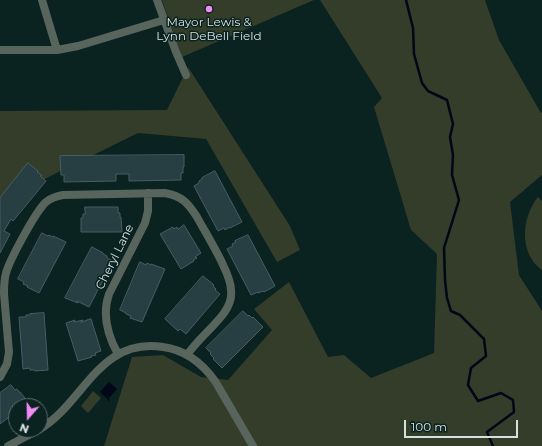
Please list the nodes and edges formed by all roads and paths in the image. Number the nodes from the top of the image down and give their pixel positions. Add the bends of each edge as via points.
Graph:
1 (42, 0) edge
2 (157, 0) edge
3 (164, 20) junction
4 (0, 50) edge
5 (57, 50) junction
6 (186, 75) dead end
7 (148, 193) junction
8 (2, 285) edge
9 (118, 354) junction
10 (187, 355) junction
11 (0, 377) edge
12 (48, 424) edge
13 (24, 438) edge
14 (8, 446) edge
15 (253, 446) edge

1 - 5 street
2 - 3 street
3 - 5 street
3 - 6 street
4 - 5 street
7 - 8 street via 63,195 51,199 37,214 13,258
7 - 9 street, Cheryl Lane via 145,223 107,300 109,336
7 - 10 street via 173,195 188,204 231,284 227,309
8 - 11 street via 9,352 7,364
9 - 10 street via 151,346 171,348
9 - 12 street via 101,367
10 - 15 street via 200,364 215,381
13 - 14 street

